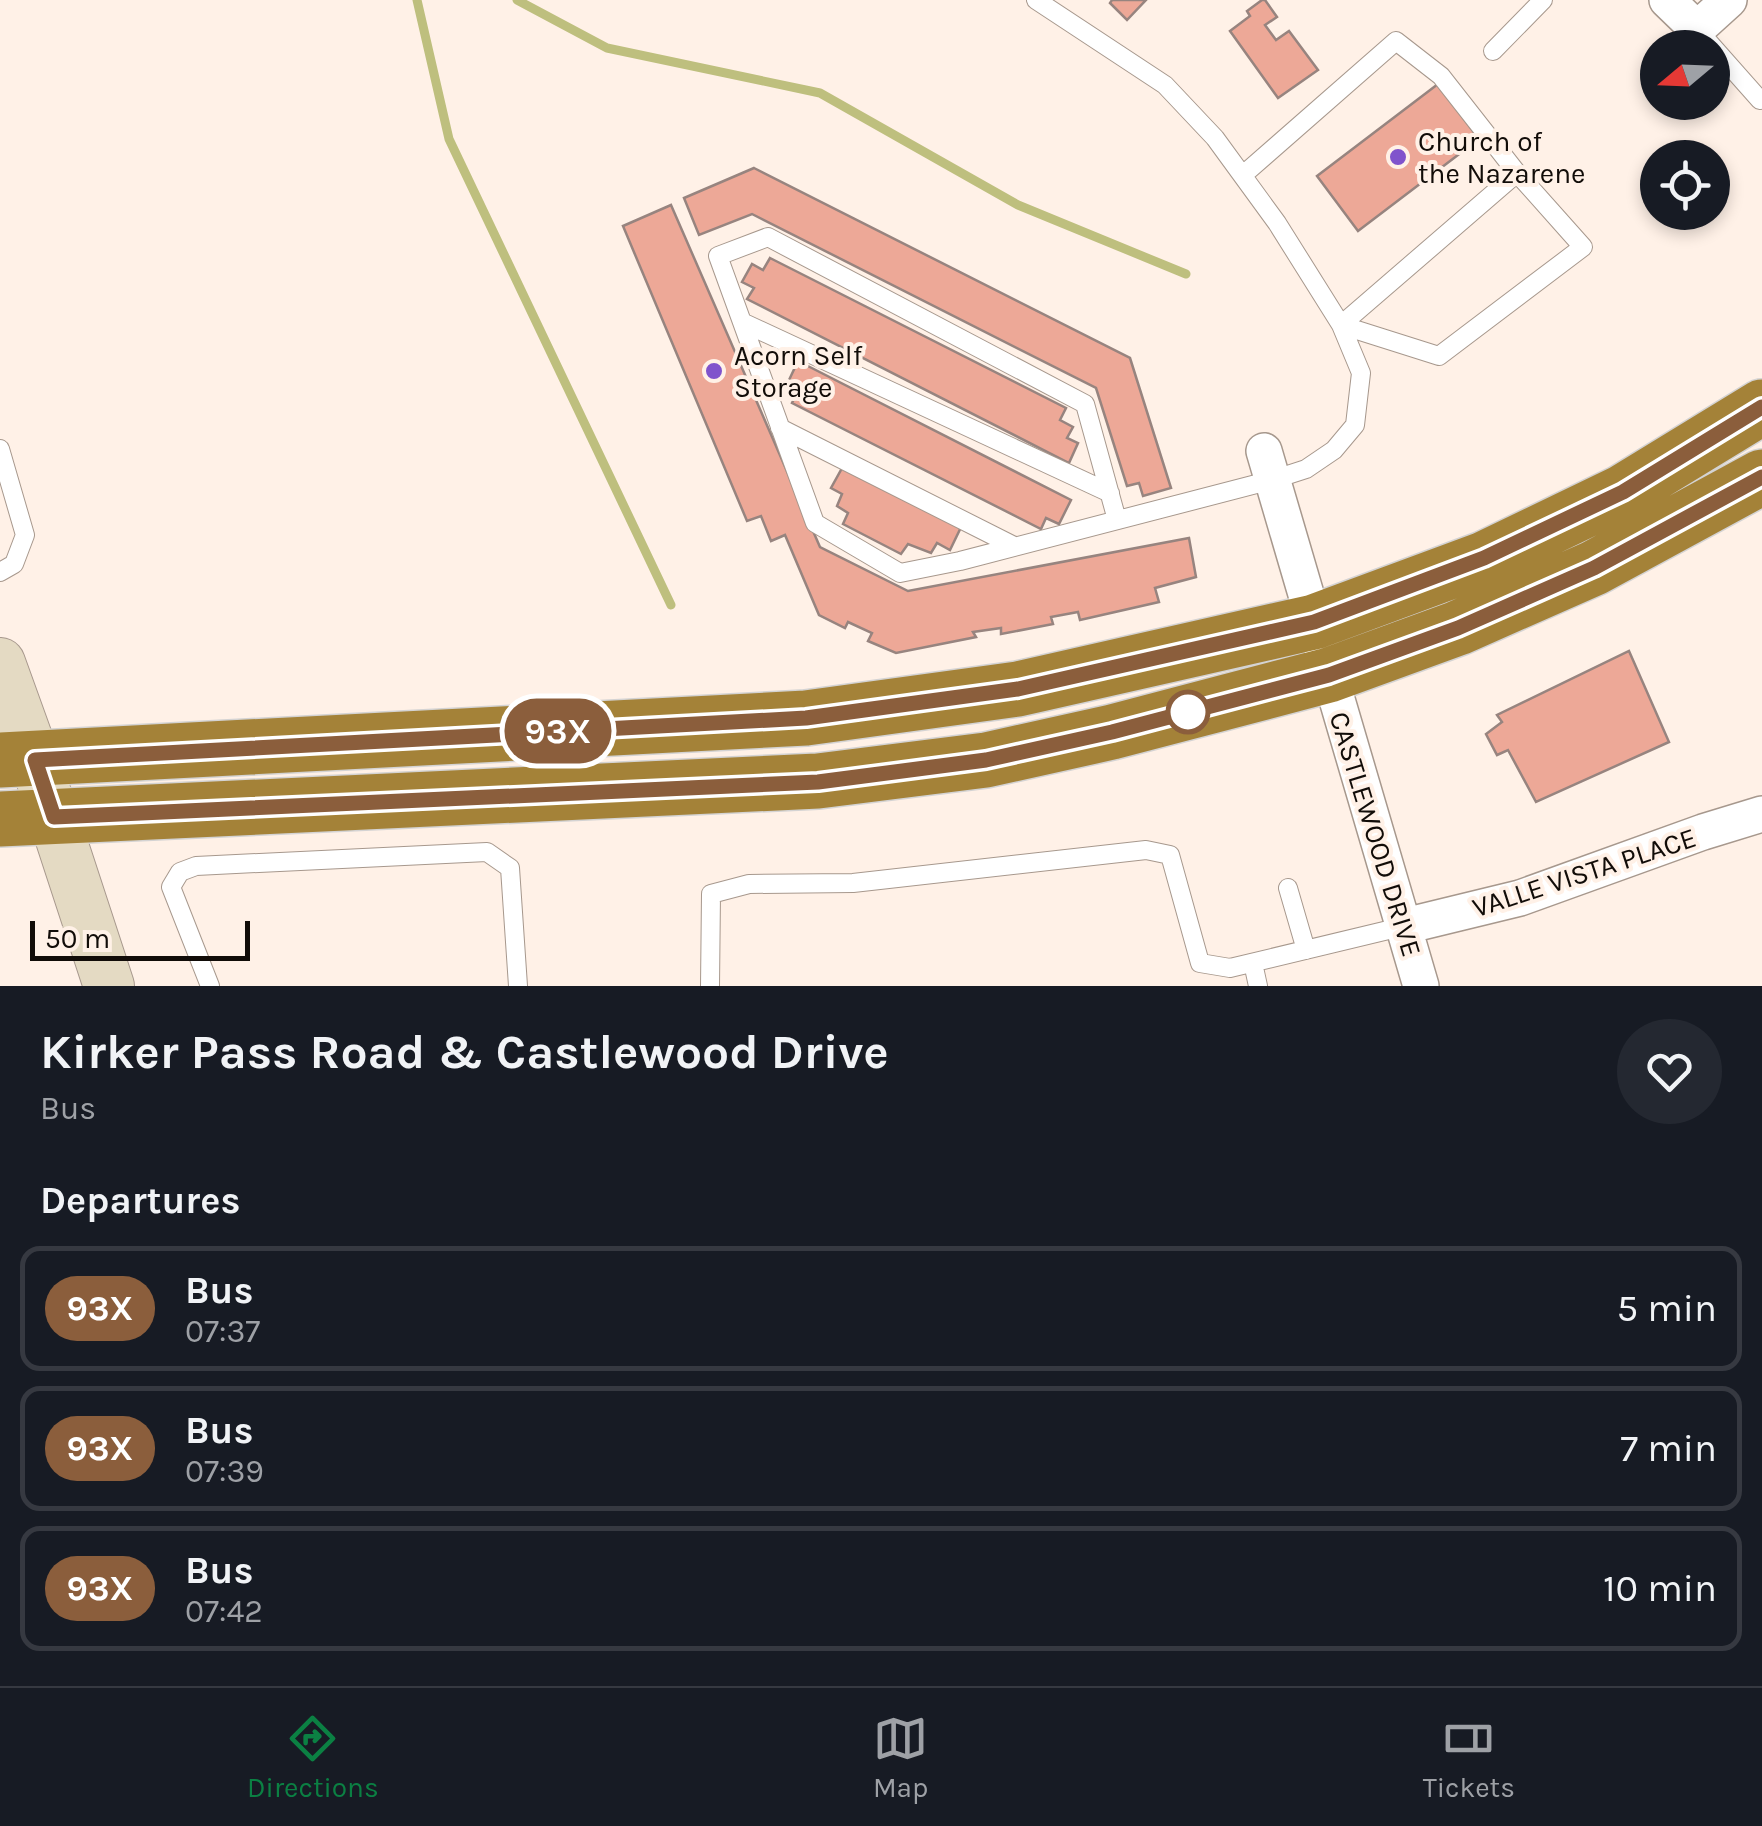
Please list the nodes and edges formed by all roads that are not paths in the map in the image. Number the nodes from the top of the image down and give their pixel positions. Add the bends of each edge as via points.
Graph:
1 (1036, 0) edge
2 (1543, 0) edge
3 (1667, 0) edge
4 (1729, 0) edge
5 (1696, 30) joint
6 (1493, 52) dead end
7 (1730, 67) edge
8 (1762, 98) edge
9 (1517, 173) junction
10 (1243, 176) junction
11 (742, 322) junction
12 (1341, 324) junction
13 (1762, 407) edge
14 (780, 428) junction
15 (0, 449) edge
16 (1268, 466) junction
17 (1762, 477) edge
18 (1110, 492) junction
19 (1118, 520) junction
20 (1014, 546) junction
21 (0, 572) edge
22 (1314, 622) junction
23 (0, 663) edge
24 (1329, 675) junction
25 (18, 760) edge
26 (1762, 814) edge
27 (54, 817) junction
28 (0, 819) edge
29 (1288, 888) dead end
30 (1406, 926) junction
31 (1306, 950) junction
32 (1253, 963) junction
33 (109, 986) edge
34 (210, 986) edge
35 (518, 986) edge
36 (710, 986) edge
37 (1258, 986) edge
38 (1421, 986) edge

1 - 10 lane via 1165,85
2 - 6 lane
3 - 5 street
4 - 5 street
7 - 8 lane
9 - 10 lane via 1441,76 1396,42
9 - 12 lane
9 - 12 lane via 1583,246 1439,356
10 - 12 lane
11 - 14 lane
11 - 18 lane
11 - 18 lane via 718,256 768,237 1086,404
12 - 16 lane via 1361,373 1355,424 1306,469
13 - 22 highway via 1623,492 1484,558
14 - 20 lane
14 - 20 lane via 815,523 900,574
15 - 21 lane via 25,535 14,564
16 - 19 lane
16 - 22 street, CASTLEWOOD DRIVE
17 - 24 highway via 1594,568
18 - 19 lane
19 - 20 lane
22 - 24 street, CASTLEWOOD DRIVE
22 - 25 highway via 1018,689 806,718
23 - 25 street
24 - 27 highway via 986,760 818,782
24 - 30 street, CASTLEWOOD DRIVE
25 - 27 street
26 - 30 street, VALLE VISTA PLACE via 1520,898
27 - 28 highway
27 - 33 street
29 - 31 lane
30 - 31 lane
30 - 38 street, CASTLEWOOD DRIVE
31 - 32 lane
32 - 36 lane via 1200,963 1170,856 1146,850 853,883 749,884 711,894
32 - 37 lane
34 - 35 lane via 171,887 180,872 487,852 510,868

